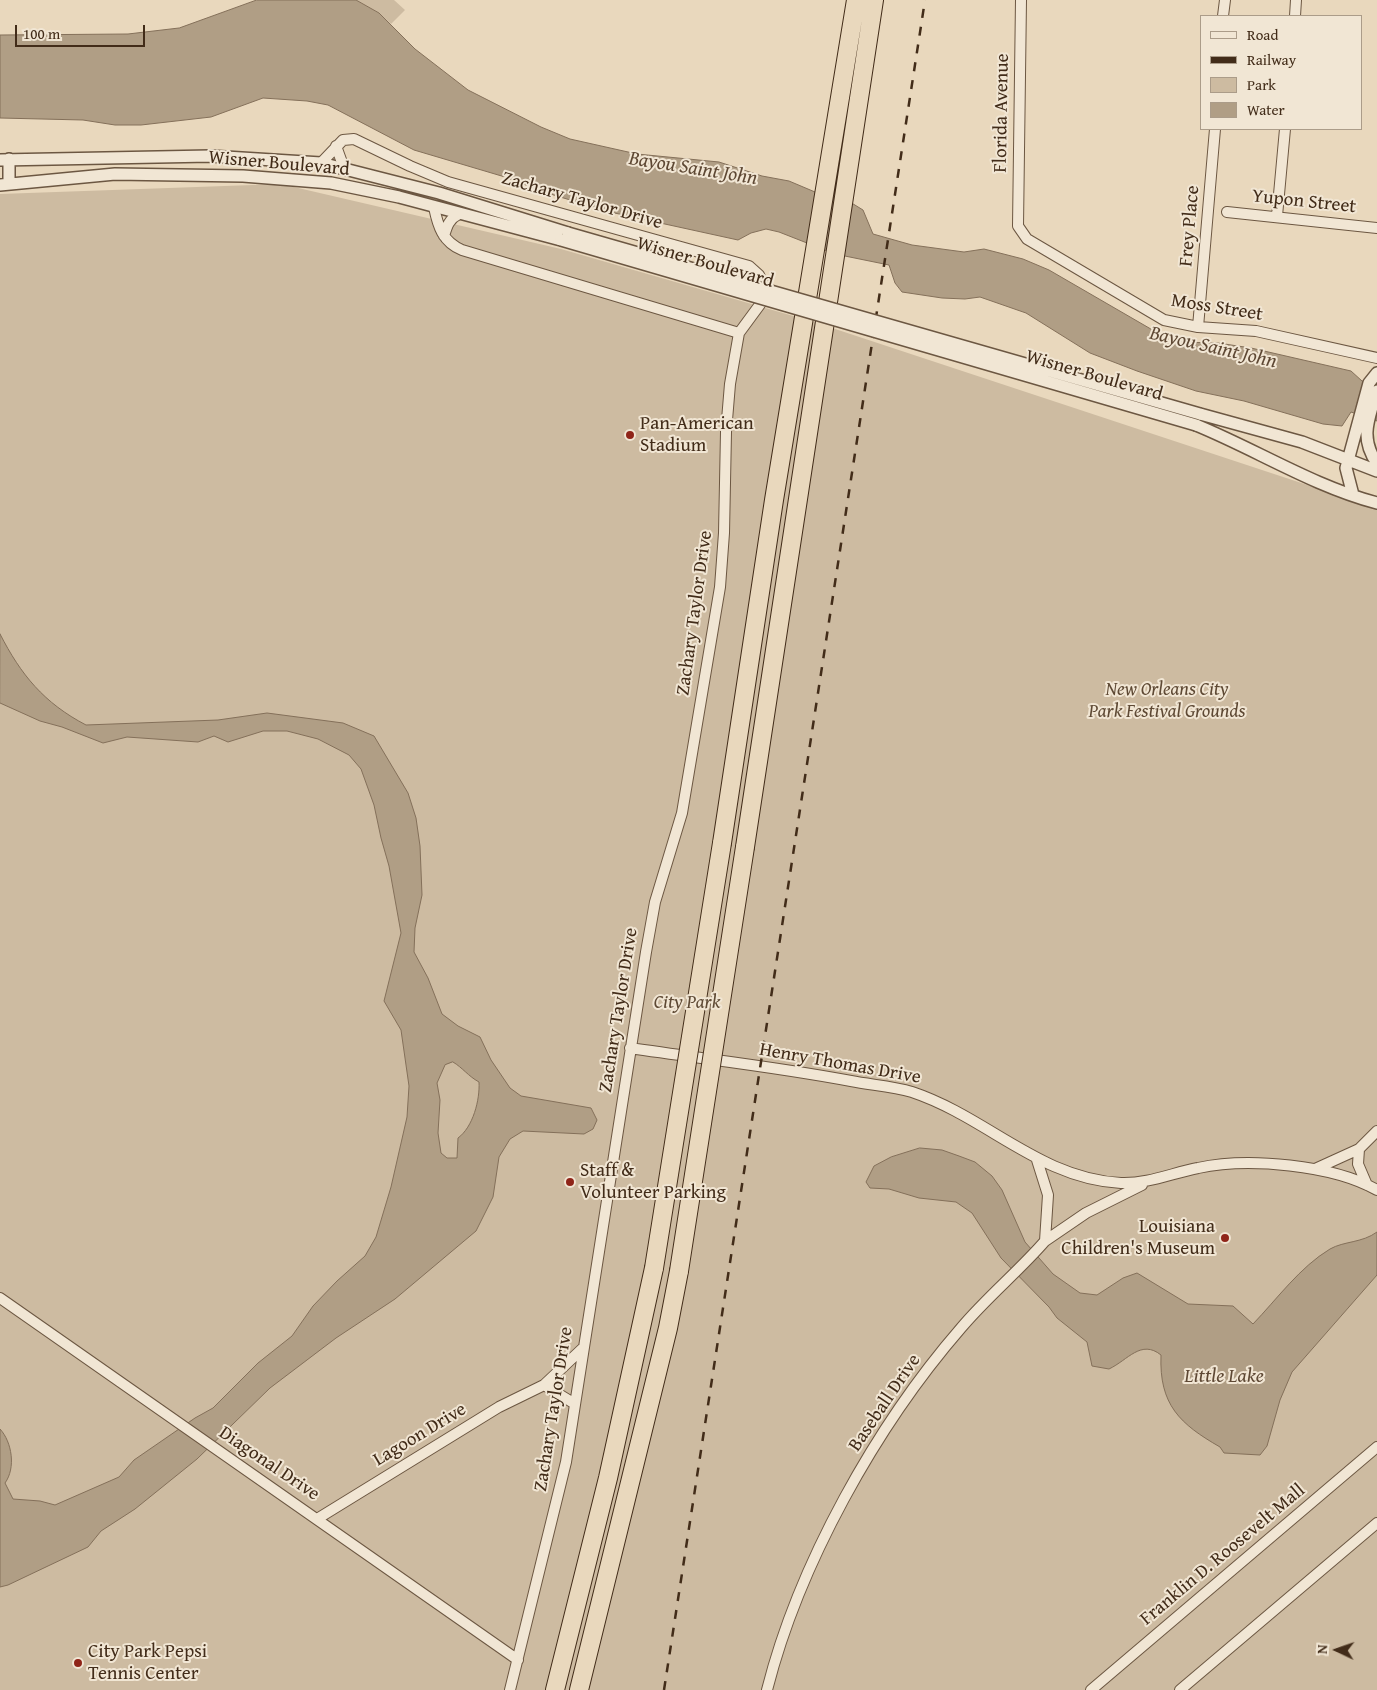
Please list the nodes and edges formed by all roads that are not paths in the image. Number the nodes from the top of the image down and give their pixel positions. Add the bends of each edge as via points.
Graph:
1 (856, 0) edge
2 (874, 0) edge
3 (1021, 0) edge
4 (1224, 0) edge
5 (1296, 0) edge
6 (1223, 15) edge
7 (1295, 15) edge
8 (1215, 130) edge
9 (1285, 130) edge
10 (336, 146) junction
11 (244, 158) junction
12 (4, 159) edge
13 (321, 163) junction
14 (344, 168) junction
15 (243, 176) junction
16 (4, 185) edge
17 (434, 207) junction
18 (1227, 212) dead end
19 (459, 214) junction
20 (1277, 216) junction
21 (1018, 226) joint
22 (1377, 228) edge
23 (444, 236) junction
24 (565, 236) junction
25 (1198, 327) junction
26 (739, 333) junction
27 (1377, 358) edge
28 (1375, 380) edge
29 (1365, 418) junction
30 (1348, 458) junction
31 (1377, 463) edge
32 (1377, 471) edge
33 (1353, 495) junction
34 (1376, 502) edge
35 (630, 1048) junction
36 (1377, 1132) edge
37 (1358, 1149) junction
38 (1037, 1160) junction
39 (1315, 1169) junction
40 (1147, 1182) junction
41 (1367, 1185) junction
42 (1377, 1190) edge
43 (1042, 1244) junction
44 (0, 1298) edge
45 (582, 1348) junction
46 (544, 1385) junction
47 (575, 1404) junction
48 (1377, 1447) edge
49 (317, 1518) junction
50 (1377, 1523) edge
51 (518, 1660) junction
52 (510, 1690) edge
53 (555, 1690) edge
54 (579, 1690) edge
55 (767, 1690) edge
56 (1091, 1690) edge
57 (1180, 1690) edge

1 - 53 highway, bridge via 654,1268 608,1478
2 - 54 highway, bridge via 679,1270 668,1328
3 - 21 street, Florida Avenue
4 - 6 street
5 - 7 street
8 - 25 street, Frey Place
9 - 20 street
10 - 13 street
10 - 14 street
10 - 26 street, Zachary Taylor Drive via 343,140 354,139 448,182 749,266 765,287 764,298
11 - 12 street, Wisner Boulevard via 120,156
11 - 13 street, Wisner Boulevard
11 - 15 street
12 - 16 street
13 - 14 street, Wisner Boulevard
14 - 24 street, Wisner Boulevard via 439,193
15 - 16 street, Wisner Boulevard via 116,174
15 - 17 street, Wisner Boulevard via 331,183
17 - 19 street, Wisner Boulevard
17 - 23 street
18 - 20 street, Yupon Street
19 - 23 street via 447,225
19 - 24 street, Wisner Boulevard
20 - 22 street, Yupon Street
21 - 25 street, Moss Street via 1027,239 1152,314 1164,320
23 - 26 street via 451,245 462,250
24 - 30 street, Wisner Boulevard, bridge via 1302,442
24 - 33 street, Wisner Boulevard, bridge via 1196,425
25 - 27 street, Moss Street via 1256,331
26 - 35 street, Zachary Taylor Drive via 726,432 720,587 682,813 655,902
28 - 29 street
29 - 30 street
29 - 31 street via 1365,439
30 - 32 street, Wisner Boulevard
30 - 33 street via 1346,468
33 - 34 street, Wisner Boulevard
35 - 38 street, Henry Thomas Drive via 827,1076 912,1092 962,1114
35 - 45 street, Zachary Taylor Drive
36 - 37 street
37 - 39 street
37 - 41 street via 1358,1164
38 - 40 street, Henry Thomas Drive via 1088,1179
38 - 43 street via 1048,1196
39 - 40 street, Henry Thomas Drive via 1265,1163 1228,1164 1199,1167
39 - 41 street, Henry Thomas Drive
40 - 43 street, Baseball Drive via 1086,1213
41 - 42 street, Henry Thomas Drive
43 - 55 street, Baseball Drive via 960,1329 894,1418 855,1480 812,1564
44 - 49 street, Diagonal Drive
45 - 46 street, Lagoon Drive
45 - 47 street, Zachary Taylor Drive
46 - 47 street
46 - 49 street, Lagoon Drive via 499,1407
47 - 51 street, Zachary Taylor Drive via 566,1462
48 - 56 street, Franklin D. Roosevelt Mall
49 - 51 street, Diagonal Drive
50 - 57 street
51 - 52 street, Zachary Taylor Drive

